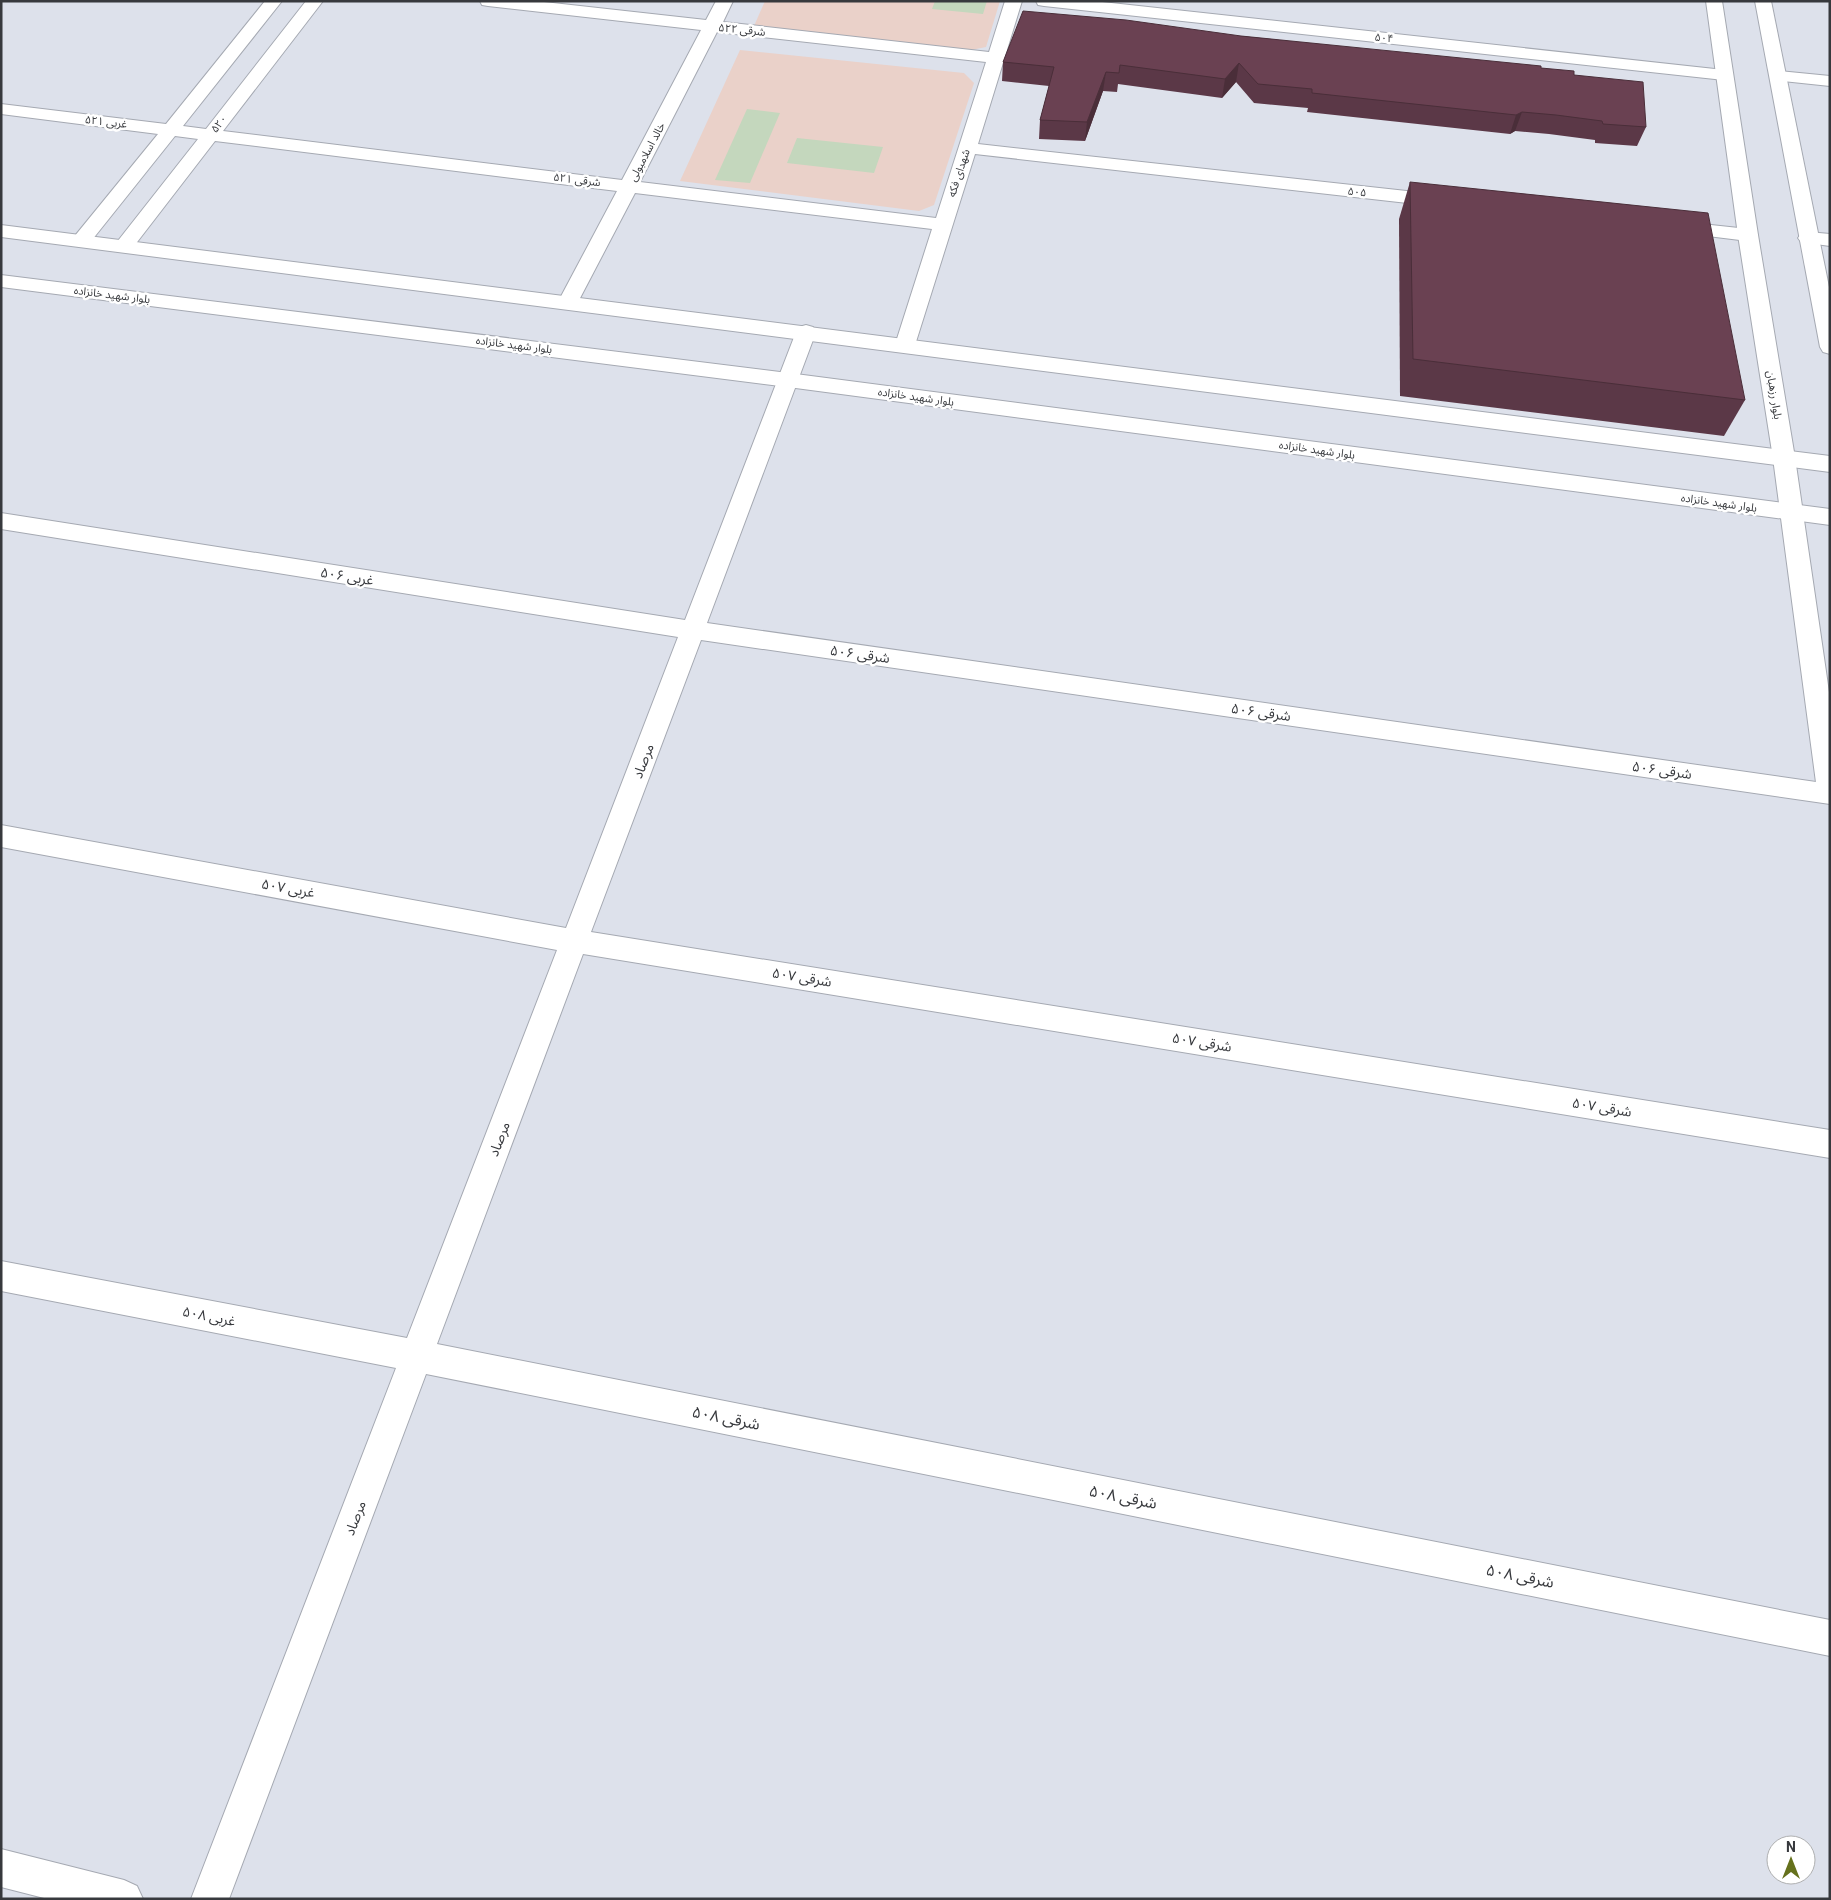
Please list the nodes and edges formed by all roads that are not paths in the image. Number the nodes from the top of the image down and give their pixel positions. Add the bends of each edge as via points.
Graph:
1 (274, 1) edge
2 (315, 1) edge
3 (488, 1) edge
4 (725, 1) edge
5 (1014, 1) edge
6 (1044, 1) edge
7 (1714, 1) edge
8 (1763, 1) edge
9 (712, 26) junction
10 (996, 58) junction
11 (1724, 75) junction
12 (1779, 76) junction
13 (1830, 81) edge
14 (1, 108) edge
15 (170, 130) junction
16 (211, 135) junction
17 (967, 148) junction
18 (628, 186) junction
19 (1461, 204) edge
20 (943, 226) junction
21 (1659, 226) edge
22 (1, 231) edge
23 (1748, 236) junction
24 (1808, 238) junction
25 (1830, 240) edge
26 (81, 241) junction
27 (124, 246) junction
28 (1, 281) edge
29 (568, 302) junction
30 (806, 332) junction
31 (905, 345) junction
32 (1830, 347) edge
33 (788, 380) junction
34 (1784, 458) junction
35 (1830, 464) edge
36 (1792, 513) junction
37 (1830, 517) edge
38 (1, 521) edge
39 (692, 630) junction
40 (1830, 792) edge
41 (1, 836) edge
42 (574, 941) junction
43 (1830, 1144) edge
44 (1, 1276) edge
45 (416, 1356) junction
46 (1830, 1638) edge
47 (1, 1868) edge
48 (124, 1899) edge
49 (210, 1899) edge

1 - 15 street
2 - 16 street, ۵۲۰
3 - 9 street, ۵۲۲ شرقی
4 - 9 street, خالد اسلامبولی
5 - 10 street, شهدای فکه
6 - 11 street, ۵۰۴
7 - 11 street, بلوار رزهبان
8 - 12 street
9 - 10 street, ۵۲۲ شرقی
9 - 18 street, خالد اسلامبولی
10 - 17 street, شهدای فکه
11 - 23 street, بلوار رزهبان
12 - 13 street
12 - 24 street
14 - 15 street, ۵۲۱ غربی
15 - 16 street, ۵۲۱ غربی
15 - 26 street
16 - 18 street, ۵۲۱ شرقی
16 - 27 street, ۵۲۰
17 - 19 street, ۵۰۵
17 - 20 street, شهدای فکه
18 - 20 street, ۵۲۱ شرقی
18 - 29 street, خالد اسلامبولی
20 - 31 street, شهدای فکه
21 - 23 street
22 - 26 street
23 - 34 street, بلوار رزهبان
24 - 25 street
24 - 32 street
26 - 27 street
27 - 29 street
28 - 33 street, بلوار شهید خانزاده
29 - 30 street
30 - 31 street
30 - 33 street, مرصاد
31 - 34 street
33 - 36 street, بلوار شهید خانزاده
33 - 39 street, مرصاد
34 - 35 street
34 - 36 street, بلوار رزهبان
36 - 37 street, بلوار شهید خانزاده
36 - 40 street, بلوار رزهبان
38 - 39 street, ۵۰۶ غربی
39 - 40 street, ۵۰۶ شرقی
39 - 42 street, مرصاد
41 - 42 street, ۵۰۷ غربی
42 - 43 street, ۵۰۷ شرقی
42 - 45 street, مرصاد
44 - 45 street, ۵۰۸ غربی
45 - 46 street, ۵۰۸ شرقی
45 - 49 street, مرصاد
47 - 48 street

